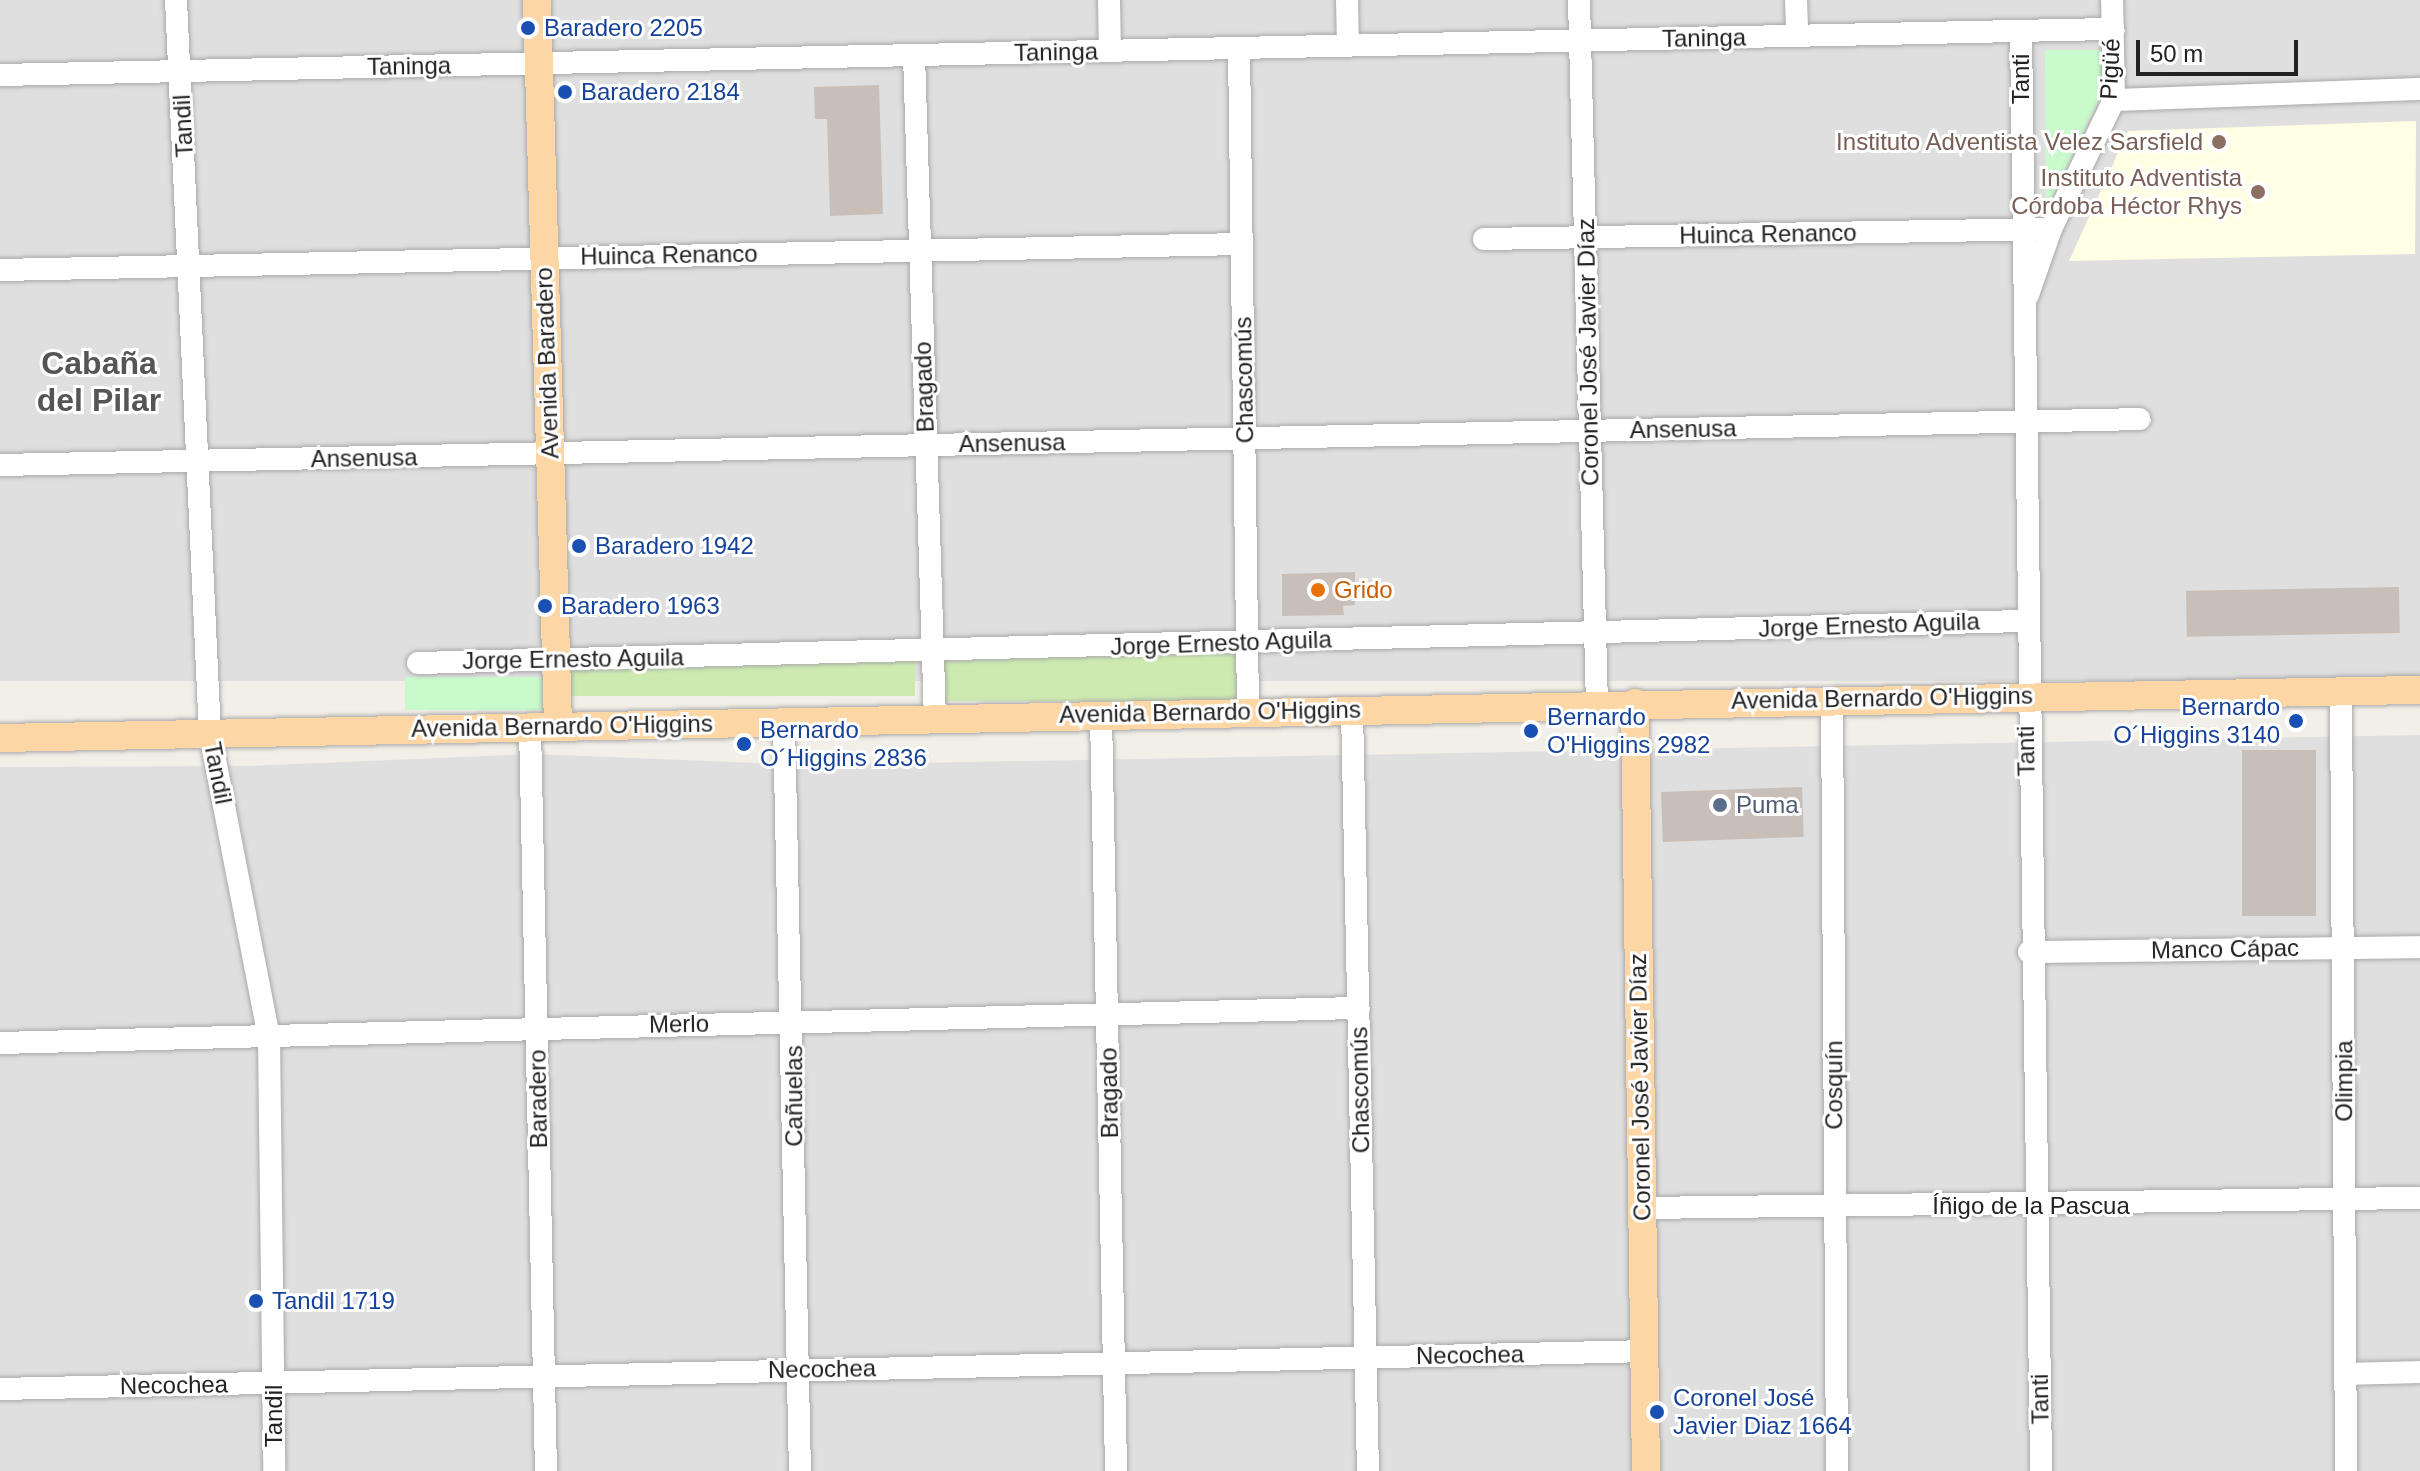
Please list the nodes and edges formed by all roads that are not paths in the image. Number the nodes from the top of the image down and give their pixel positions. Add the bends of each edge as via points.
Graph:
1 (176, 0) edge
2 (537, 0) edge
3 (1109, 0) edge
4 (1347, 0) edge
5 (1579, 0) edge
6 (1796, 0) edge
7 (2112, 0) edge
8 (2113, 29) junction
9 (2021, 32) junction
10 (1797, 36) junction
11 (1580, 41) junction
12 (1348, 46) junction
13 (1239, 48) junction
14 (1110, 51) junction
15 (914, 55) junction
16 (539, 64) junction
17 (180, 71) junction
18 (0, 75) edge
19 (2420, 89) edge
20 (2114, 100) junction
21 (2021, 229) junction
22 (2051, 229) junction
23 (1585, 238) junction
24 (1484, 239) dead end
25 (1242, 244) junction
26 (920, 250) junction
27 (544, 257) junction
28 (189, 266) junction
29 (0, 270) edge
30 (2022, 311) junction
31 (2140, 419) dead end
32 (2023, 421) junction
33 (1590, 431) junction
34 (1245, 439) junction
35 (926, 445) junction
36 (550, 454) junction
37 (197, 461) junction
38 (0, 465) edge
39 (2025, 621) junction
40 (1595, 633) junction
41 (1248, 642) junction
42 (932, 650) junction
43 (558, 660) junction
44 (418, 663) dead end
45 (2420, 690) edge
46 (2341, 692) junction
47 (2026, 695) junction
48 (1832, 699) junction
49 (1635, 703) junction
50 (1597, 704) junction
51 (1352, 709) junction
52 (1248, 712) junction
53 (1101, 715) junction
54 (935, 718) junction
55 (784, 722) junction
56 (558, 726) junction
57 (530, 727) junction
58 (210, 734) junction
59 (0, 738) edge
60 (2420, 947) edge
61 (2343, 948) junction
62 (2029, 952) junction
63 (1359, 1008) junction
64 (1107, 1014) junction
65 (793, 1022) junction
66 (536, 1028) junction
67 (269, 1037) junction
68 (0, 1043) edge
69 (2420, 1198) edge
70 (2344, 1199) junction
71 (1834, 1206) junction
72 (1642, 1208) junction
73 (2036, 1208) junction
74 (1644, 1351) junction
75 (1365, 1357) junction
76 (1114, 1362) junction
77 (796, 1370) junction
78 (2420, 1372) edge
79 (2345, 1374) junction
80 (544, 1375) junction
81 (274, 1384) junction
82 (0, 1389) edge
83 (274, 1471) edge
84 (546, 1471) edge
85 (800, 1471) edge
86 (1116, 1471) edge
87 (1368, 1471) edge
88 (1646, 1471) edge
89 (1837, 1471) edge
90 (2041, 1471) edge
91 (2346, 1471) edge

1 - 17 street, Tandil
2 - 16 main road, Avenida Baradero
3 - 14 street
4 - 12 street
5 - 11 street, Coronel José Javier Díaz
6 - 10 street
7 - 8 street, Pigüé
8 - 9 street, Taninga
8 - 20 street, Pigüé
9 - 10 street, Taninga
9 - 21 street, Tanti
10 - 11 street, Taninga
11 - 12 street, Taninga
11 - 23 street, Coronel José Javier Díaz
12 - 13 street, Taninga
13 - 14 street, Taninga
13 - 25 street, Chascomús
14 - 15 street, Taninga
15 - 16 street, Taninga
15 - 26 street, Bragado
16 - 17 street, Taninga
16 - 27 main road, Avenida Baradero
17 - 18 street, Taninga
17 - 28 street, Tandil
19 - 20 street
20 - 22 street, Pigüé
21 - 22 street, Huinca Renanco
21 - 23 street, Huinca Renanco
21 - 30 street, Tanti
22 - 30 street, Pigüé
23 - 24 street, Huinca Renanco
23 - 33 street, Coronel José Javier Díaz
25 - 26 street, Huinca Renanco
25 - 34 street, Chascomús
26 - 27 street, Huinca Renanco
26 - 35 street, Bragado
27 - 28 street, Huinca Renanco
27 - 36 main road, Avenida Baradero
28 - 29 street, Huinca Renanco
28 - 37 street, Tandil
30 - 32 street, Tanti
31 - 32 street, Ansenusa
32 - 33 street, Ansenusa
32 - 39 street, Tanti
33 - 34 street, Ansenusa
33 - 40 street, Coronel José Javier Díaz
34 - 35 street, Ansenusa
34 - 41 street, Chascomús
35 - 36 street, Ansenusa
35 - 42 street, Bragado
36 - 37 street, Ansenusa
36 - 43 main road, Avenida Baradero
37 - 38 street, Ansenusa
37 - 58 street, Tandil
39 - 40 street, Jorge Ernesto Aguila
39 - 47 street, Tanti
40 - 41 street, Jorge Ernesto Aguila
40 - 50 street, Coronel José Javier Díaz
41 - 42 street, Jorge Ernesto Aguila
41 - 52 street, Chascomús
42 - 43 street, Jorge Ernesto Aguila
42 - 54 street, Bragado
43 - 44 street, Jorge Ernesto Aguila
43 - 56 main road, Avenida Baradero
45 - 46 main road, Avenida Bernardo O'Higgins
46 - 47 main road, Avenida Bernardo O'Higgins
46 - 61 street, Olimpia
47 - 48 main road, Avenida Bernardo O'Higgins
47 - 62 street, Tanti
48 - 49 main road, Avenida Bernardo O'Higgins
48 - 71 street, Cosquín
49 - 50 main road, Avenida Bernardo O'Higgins
49 - 72 main road, Coronel José Javier Díaz
50 - 51 main road, Avenida Bernardo O'Higgins
51 - 52 main road, Avenida Bernardo O'Higgins
51 - 63 street, Chascomús
52 - 53 main road, Avenida Bernardo O'Higgins
53 - 54 main road, Avenida Bernardo O'Higgins
53 - 64 street, Bragado
54 - 55 main road, Avenida Bernardo O'Higgins
55 - 56 main road, Avenida Bernardo O'Higgins
55 - 65 street, Cañuelas
56 - 57 main road, Avenida Bernardo O'Higgins
57 - 58 main road, Avenida Bernardo O'Higgins
57 - 66 street, Baradero
58 - 59 main road, Avenida Bernardo O'Higgins
58 - 67 street, Tandil
60 - 61 street, Manco Cápac
61 - 62 street, Manco Cápac
61 - 70 street, Olimpia
62 - 73 street, Tanti
63 - 64 street, Merlo
63 - 75 street, Chascomús
64 - 65 street, Merlo
64 - 76 street, Bragado
65 - 66 street, Merlo
65 - 77 street, Cañuelas
66 - 67 street, Merlo
66 - 80 street, Baradero
67 - 68 street, Merlo
67 - 81 street, Tandil
69 - 70 street, Íñigo de la Pascua
70 - 73 street, Íñigo de la Pascua
70 - 79 street, Olimpia
71 - 72 street, Íñigo de la Pascua
71 - 73 street, Íñigo de la Pascua
71 - 89 street, Cosquín
72 - 74 main road, Coronel José Javier Díaz
73 - 90 street, Tanti
74 - 75 street, Necochea
74 - 88 main road, Coronel José Javier Díaz
75 - 76 street, Necochea
75 - 87 street, Chascomús
76 - 77 street, Necochea
76 - 86 street, Bragado
77 - 80 street, Necochea
77 - 85 street, Cañuelas
78 - 79 street
79 - 91 street, Olimpia
80 - 81 street, Necochea
80 - 84 street, Baradero
81 - 82 street, Necochea
81 - 83 street, Tandil

